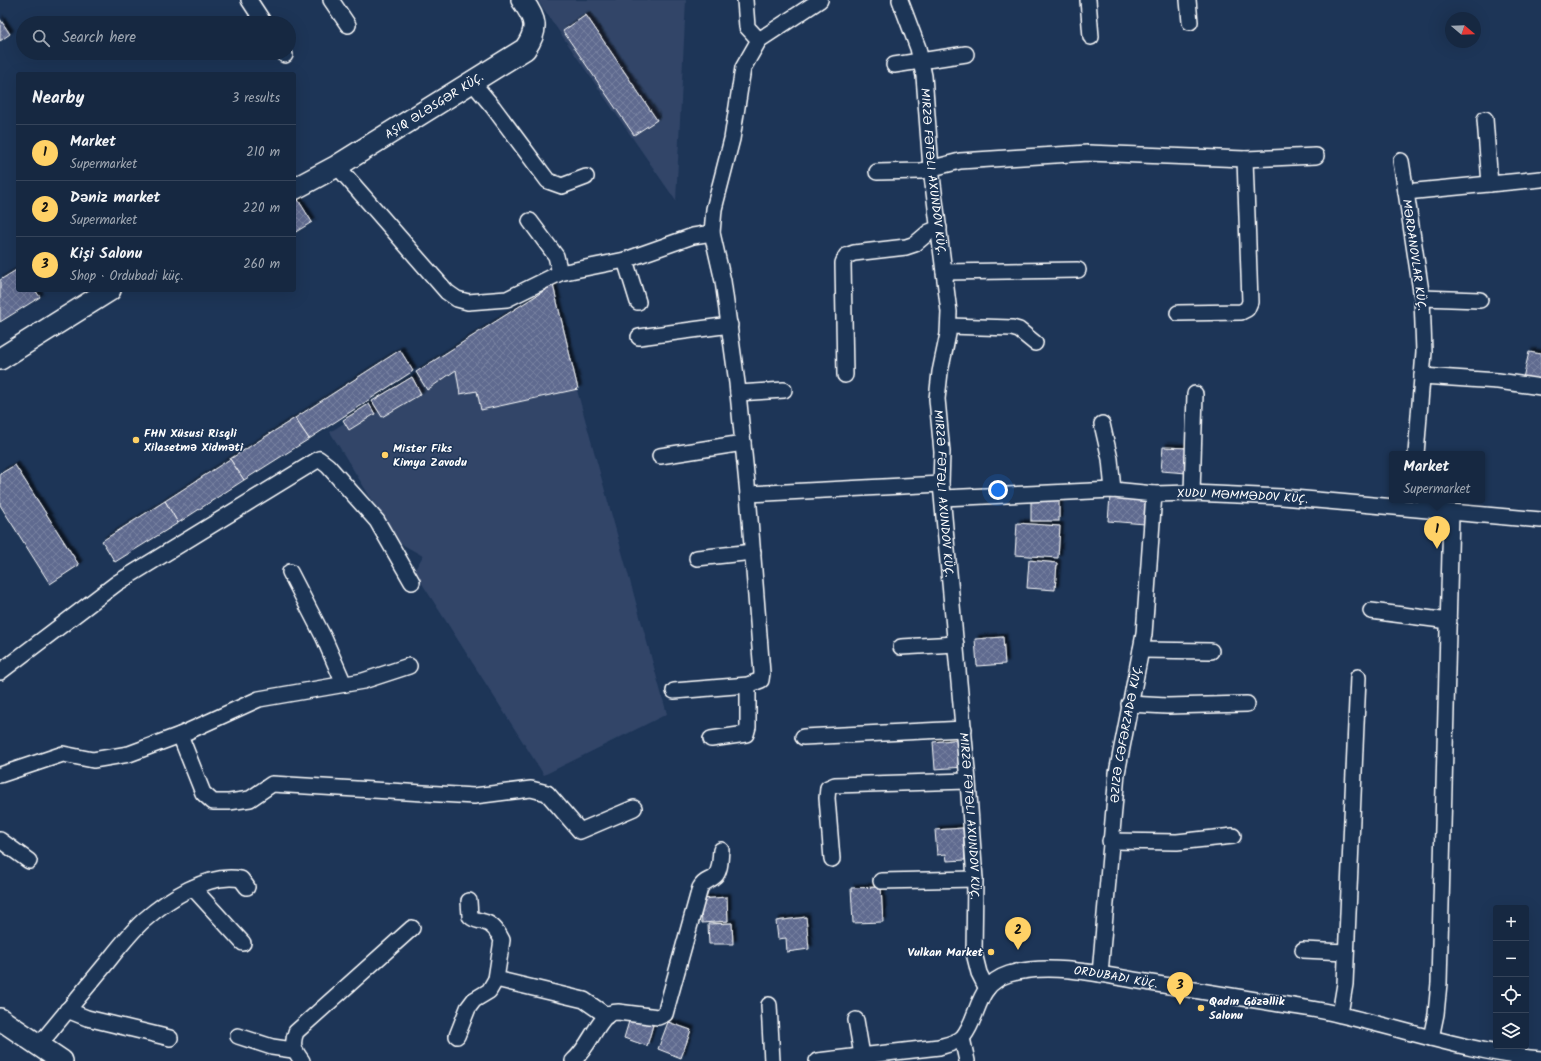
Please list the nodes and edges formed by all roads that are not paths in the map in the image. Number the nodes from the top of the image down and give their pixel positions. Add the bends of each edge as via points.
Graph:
1 (249, 0) edge
2 (331, 0) edge
3 (522, 0) edge
4 (745, 0) edge
5 (820, 0) edge
6 (900, 0) edge
7 (1088, 0) edge
8 (1188, 0) edge
9 (259, 16) edge
10 (1190, 22) dead end
11 (348, 25) dead end
12 (1091, 37) dead end
13 (759, 40) junction
14 (966, 54) dead end
15 (921, 60) junction
16 (894, 65) dead end
17 (473, 83) junction
18 (1485, 119) dead end
19 (1316, 156) dead end
20 (1246, 159) junction
21 (1401, 161) dead end
22 (337, 166) junction
23 (932, 168) junction
24 (877, 172) dead end
25 (586, 177) dead end
26 (1541, 180) edge
27 (1490, 184) junction
28 (296, 189) edge
29 (1406, 192) junction
30 (530, 221) dead end
31 (939, 228) junction
32 (712, 233) junction
33 (625, 260) junction
34 (1078, 270) dead end
35 (944, 272) junction
36 (560, 273) junction
37 (107, 292) edge
38 (1422, 298) junction
39 (1480, 300) dead end
40 (638, 302) dead end
41 (1178, 313) dead end
42 (730, 325) junction
43 (949, 326) junction
44 (639, 337) dead end
45 (1035, 343) dead end
46 (0, 359) edge
47 (845, 375) dead end
48 (1422, 376) junction
49 (1541, 387) edge
50 (784, 390) dead end
51 (738, 392) junction
52 (1195, 394) dead end
53 (1102, 424) dead end
54 (743, 444) junction
55 (1416, 451) edge
56 (660, 456) dead end
57 (1113, 490) junction
58 (942, 491) junction
59 (1192, 493) junction
60 (748, 494) junction
61 (1154, 494) junction
62 (1389, 503) edge
63 (1396, 503) edge
64 (1412, 504) edge
65 (1451, 513) junction
66 (1541, 520) edge
67 (753, 552) junction
68 (697, 558) dead end
69 (290, 572) dead end
70 (412, 582) dead end
71 (1371, 611) dead end
72 (1449, 621) junction
73 (956, 644) junction
74 (901, 647) dead end
75 (1140, 650) junction
76 (1211, 650) dead end
77 (409, 666) dead end
78 (0, 672) edge
79 (1358, 677) dead end
80 (344, 684) junction
81 (748, 685) junction
82 (674, 690) dead end
83 (1129, 704) junction
84 (1247, 704) dead end
85 (964, 729) junction
86 (180, 735) junction
87 (803, 737) dead end
88 (711, 739) dead end
89 (0, 775) edge
90 (968, 781) junction
91 (634, 808) dead end
92 (1233, 836) dead end
93 (0, 840) edge
94 (1110, 841) junction
95 (721, 850) dead end
96 (832, 859) dead end
97 (29, 862) dead end
98 (975, 879) junction
99 (881, 881) dead end
100 (247, 887) dead end
101 (193, 888) junction
102 (469, 901) dead end
103 (412, 928) dead end
104 (243, 943) dead end
105 (1303, 950) dead end
106 (1346, 952) junction
107 (1100, 974) junction
108 (496, 979) junction
109 (987, 989) junction
110 (769, 1005) dead end
111 (67, 1010) junction
112 (1340, 1014) junction
113 (607, 1016) junction
114 (0, 1019) edge
115 (856, 1020) dead end
116 (238, 1036) dead end
117 (456, 1036) dead end
118 (170, 1038) dead end
119 (962, 1038) junction
120 (1432, 1038) junction
121 (39, 1045) junction
122 (298, 1055) edge
123 (862, 1058) edge
124 (1518, 1059) edge
125 (1541, 1059) edge
126 (62, 1061) edge
127 (573, 1061) edge
128 (772, 1061) edge
129 (817, 1061) edge
130 (967, 1061) edge

1 - 9 street
2 - 11 street
3 - 17 street via 534,20 530,42 525,49
4 - 13 street via 747,27
5 - 13 street
6 - 15 street, MIRZƏ FƏTƏLI AXUNDOV KÜÇ.
7 - 12 street
8 - 10 street
13 - 32 street via 743,68 732,139 714,209
14 - 15 street
15 - 16 street
15 - 23 street, MIRZƏ FƏTƏLI AXUNDOV KÜÇ.
17 - 22 street
17 - 25 street via 548,181 562,186
18 - 27 street
19 - 20 street
20 - 23 street via 1088,153 960,161
20 - 41 street via 1250,302 1247,309 1241,312
21 - 29 street
22 - 28 street
22 - 36 street via 447,292 457,299 468,302 507,299
23 - 24 street via 921,171
23 - 31 street, MIRZƏ FƏTƏLI AXUNDOV KÜÇ.
26 - 27 street, MƏRDANOVLAR KÜÇ.
27 - 29 street, MƏRDANOVLAR KÜÇ.
29 - 38 street, MƏRDANOVLAR KÜÇ.
30 - 36 street via 556,256
31 - 35 street, MIRZƏ FƏTƏLI AXUNDOV KÜÇ.
31 - 47 street via 929,232 915,244 854,252 846,256 843,263
32 - 33 street via 693,236
32 - 42 street
33 - 36 street
33 - 40 street
34 - 35 street
35 - 43 street, MIRZƏ FƏTƏLI AXUNDOV KÜÇ.
37 - 46 street
38 - 39 street
38 - 48 street, MƏRDANOVLAR KÜÇ.
42 - 44 street
42 - 51 street
43 - 45 street via 1012,328 1019,330
43 - 58 street, MIRZƏ FƏTƏLI AXUNDOV KÜÇ. via 937,398 942,452
48 - 49 street via 1498,381
48 - 55 street, MƏRDANOVLAR KÜÇ.
50 - 51 street
51 - 54 street
52 - 59 street
53 - 57 street via 1110,459
54 - 56 street
54 - 60 street
57 - 58 street, XUDU MƏMMƏDOV KÜÇ.
57 - 61 street, XUDU MƏMMƏDOV KÜÇ.
58 - 60 street, XUDU MƏMMƏDOV KÜÇ.
58 - 73 street, MIRZƏ FƏTƏLI AXUNDOV KÜÇ.
59 - 61 street, XUDU MƏMMƏDOV KÜÇ.
59 - 62 street, XUDU MƏMMƏDOV KÜÇ.
60 - 67 street
61 - 75 street, ƏZIZƏ CƏFƏRZADƏ KÜÇ.
63 - 64 street, XUDU MƏMMƏDOV KÜÇ.
64 - 65 street, XUDU MƏMMƏDOV KÜÇ.
65 - 66 street, XUDU MƏMMƏDOV KÜÇ.
65 - 72 street
67 - 68 street
67 - 81 street via 762,673 761,680
69 - 80 street
70 - 78 street via 377,521 319,459 117,583
71 - 72 street
72 - 120 street via 1439,983
73 - 74 street
73 - 85 street, MIRZƏ FƏTƏLI AXUNDOV KÜÇ.
75 - 76 street
75 - 83 street, ƏZIZƏ CƏFƏRZADƏ KÜÇ.
77 - 80 street via 363,681
79 - 106 street
80 - 86 street via 259,699
81 - 82 street
81 - 88 street via 746,734
83 - 84 street
83 - 94 street, ƏZIZƏ CƏFƏRZADƏ KÜÇ. via 1120,750
85 - 87 street
85 - 90 street, MIRZƏ FƏTƏLI AXUNDOV KÜÇ.
86 - 89 street via 129,754 92,760 63,754
86 - 91 street via 203,792 213,802 250,799 272,784 474,796 531,788 547,793 580,831
90 - 96 street via 835,785 828,788
90 - 98 street, MIRZƏ FƏTƏLI AXUNDOV KÜÇ.
92 - 94 street via 1177,842
93 - 97 street
94 - 107 street, ƏZIZƏ CƏFƏRZADƏ KÜÇ.
95 - 113 street via 716,876 703,882 700,888 665,1014 658,1017 618,1012
98 - 99 street
98 - 109 street, MIRZƏ FƏTƏLI AXUNDOV KÜÇ. via 974,953 979,973
100 - 101 street via 241,879 233,877
101 - 104 street
101 - 111 street via 163,905 138,926
102 - 108 street via 470,916 492,925 502,940
103 - 122 street via 296,1032 292,1040
105 - 106 street
106 - 112 street via 1344,995
107 - 109 street, ORDUBADI KÜÇ. via 1054,970 1027,971 997,979
107 - 112 street, ORDUBADI KÜÇ.
108 - 113 street via 584,1000
108 - 117 street via 489,991 471,1004
109 - 119 street, ORDUBADI KÜÇ.
110 - 128 street
111 - 118 street via 87,1018
111 - 121 street
112 - 120 street, ORDUBADI KÜÇ.
113 - 127 street via 588,1045
114 - 121 street
115 - 123 street
116 - 122 street
119 - 123 street via 939,1047
119 - 130 street
120 - 124 street, ORDUBADI KÜÇ.
121 - 126 street
123 - 129 street
124 - 125 street, ORDUBADI KÜÇ.

